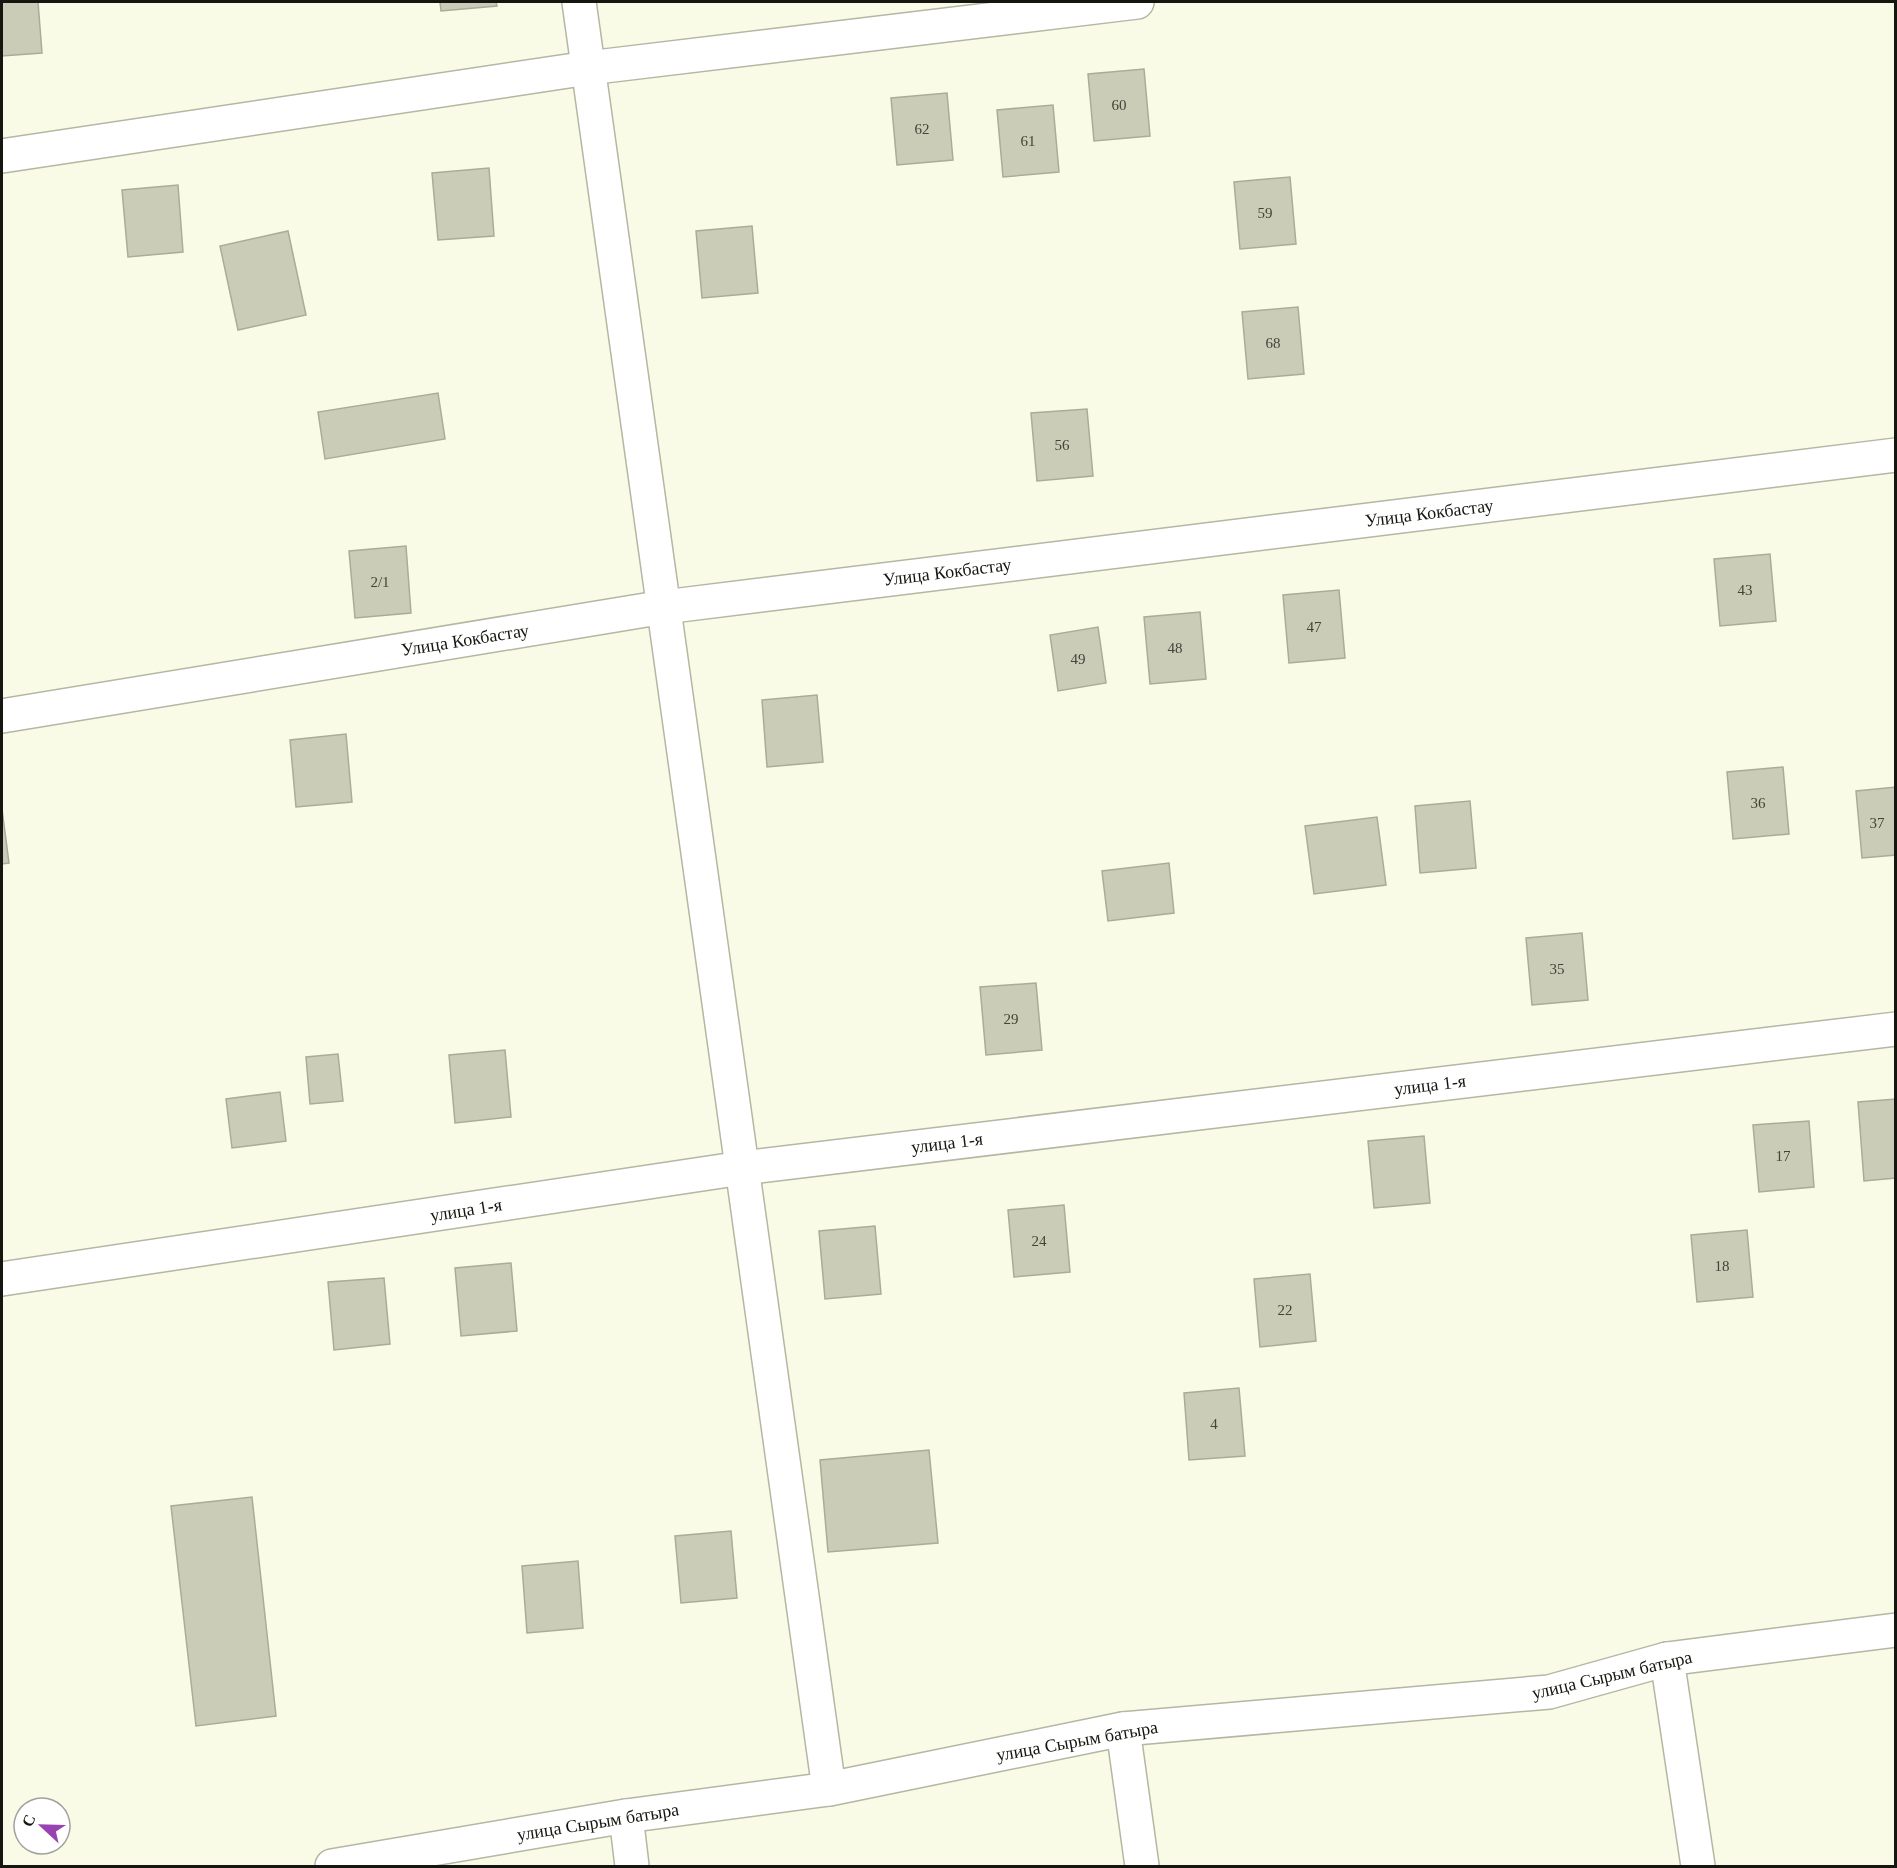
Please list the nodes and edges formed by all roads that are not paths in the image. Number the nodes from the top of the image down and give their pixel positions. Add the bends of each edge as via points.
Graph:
1 (579, 2) edge
2 (1137, 2) edge
3 (588, 68) junction
4 (2, 156) edge
5 (1896, 455) edge
6 (664, 607) junction
7 (2, 716) edge
8 (1896, 1029) edge
9 (742, 1168) junction
10 (2, 1280) edge
11 (1896, 1630) edge
12 (1667, 1659) junction
13 (1123, 1729) junction
14 (829, 1790) junction
15 (626, 1816) junction
16 (332, 1866) edge
17 (632, 1866) edge
18 (1142, 1866) edge
19 (1698, 1866) edge

1 - 3 street
2 - 3 street
3 - 4 street
3 - 6 street
5 - 6 street, Улица Кокбастау
6 - 7 street, Улица Кокбастау
6 - 9 street
8 - 9 street, улица 1-я
9 - 10 street, улица 1-я
9 - 14 street
11 - 12 street, улица Сырым батыра
12 - 13 street, улица Сырым батыра via 1549,1692
12 - 19 street
13 - 14 street, улица Сырым батыра
13 - 18 street
14 - 15 street, улица Сырым батыра
15 - 16 street, улица Сырым батыра
15 - 17 street

